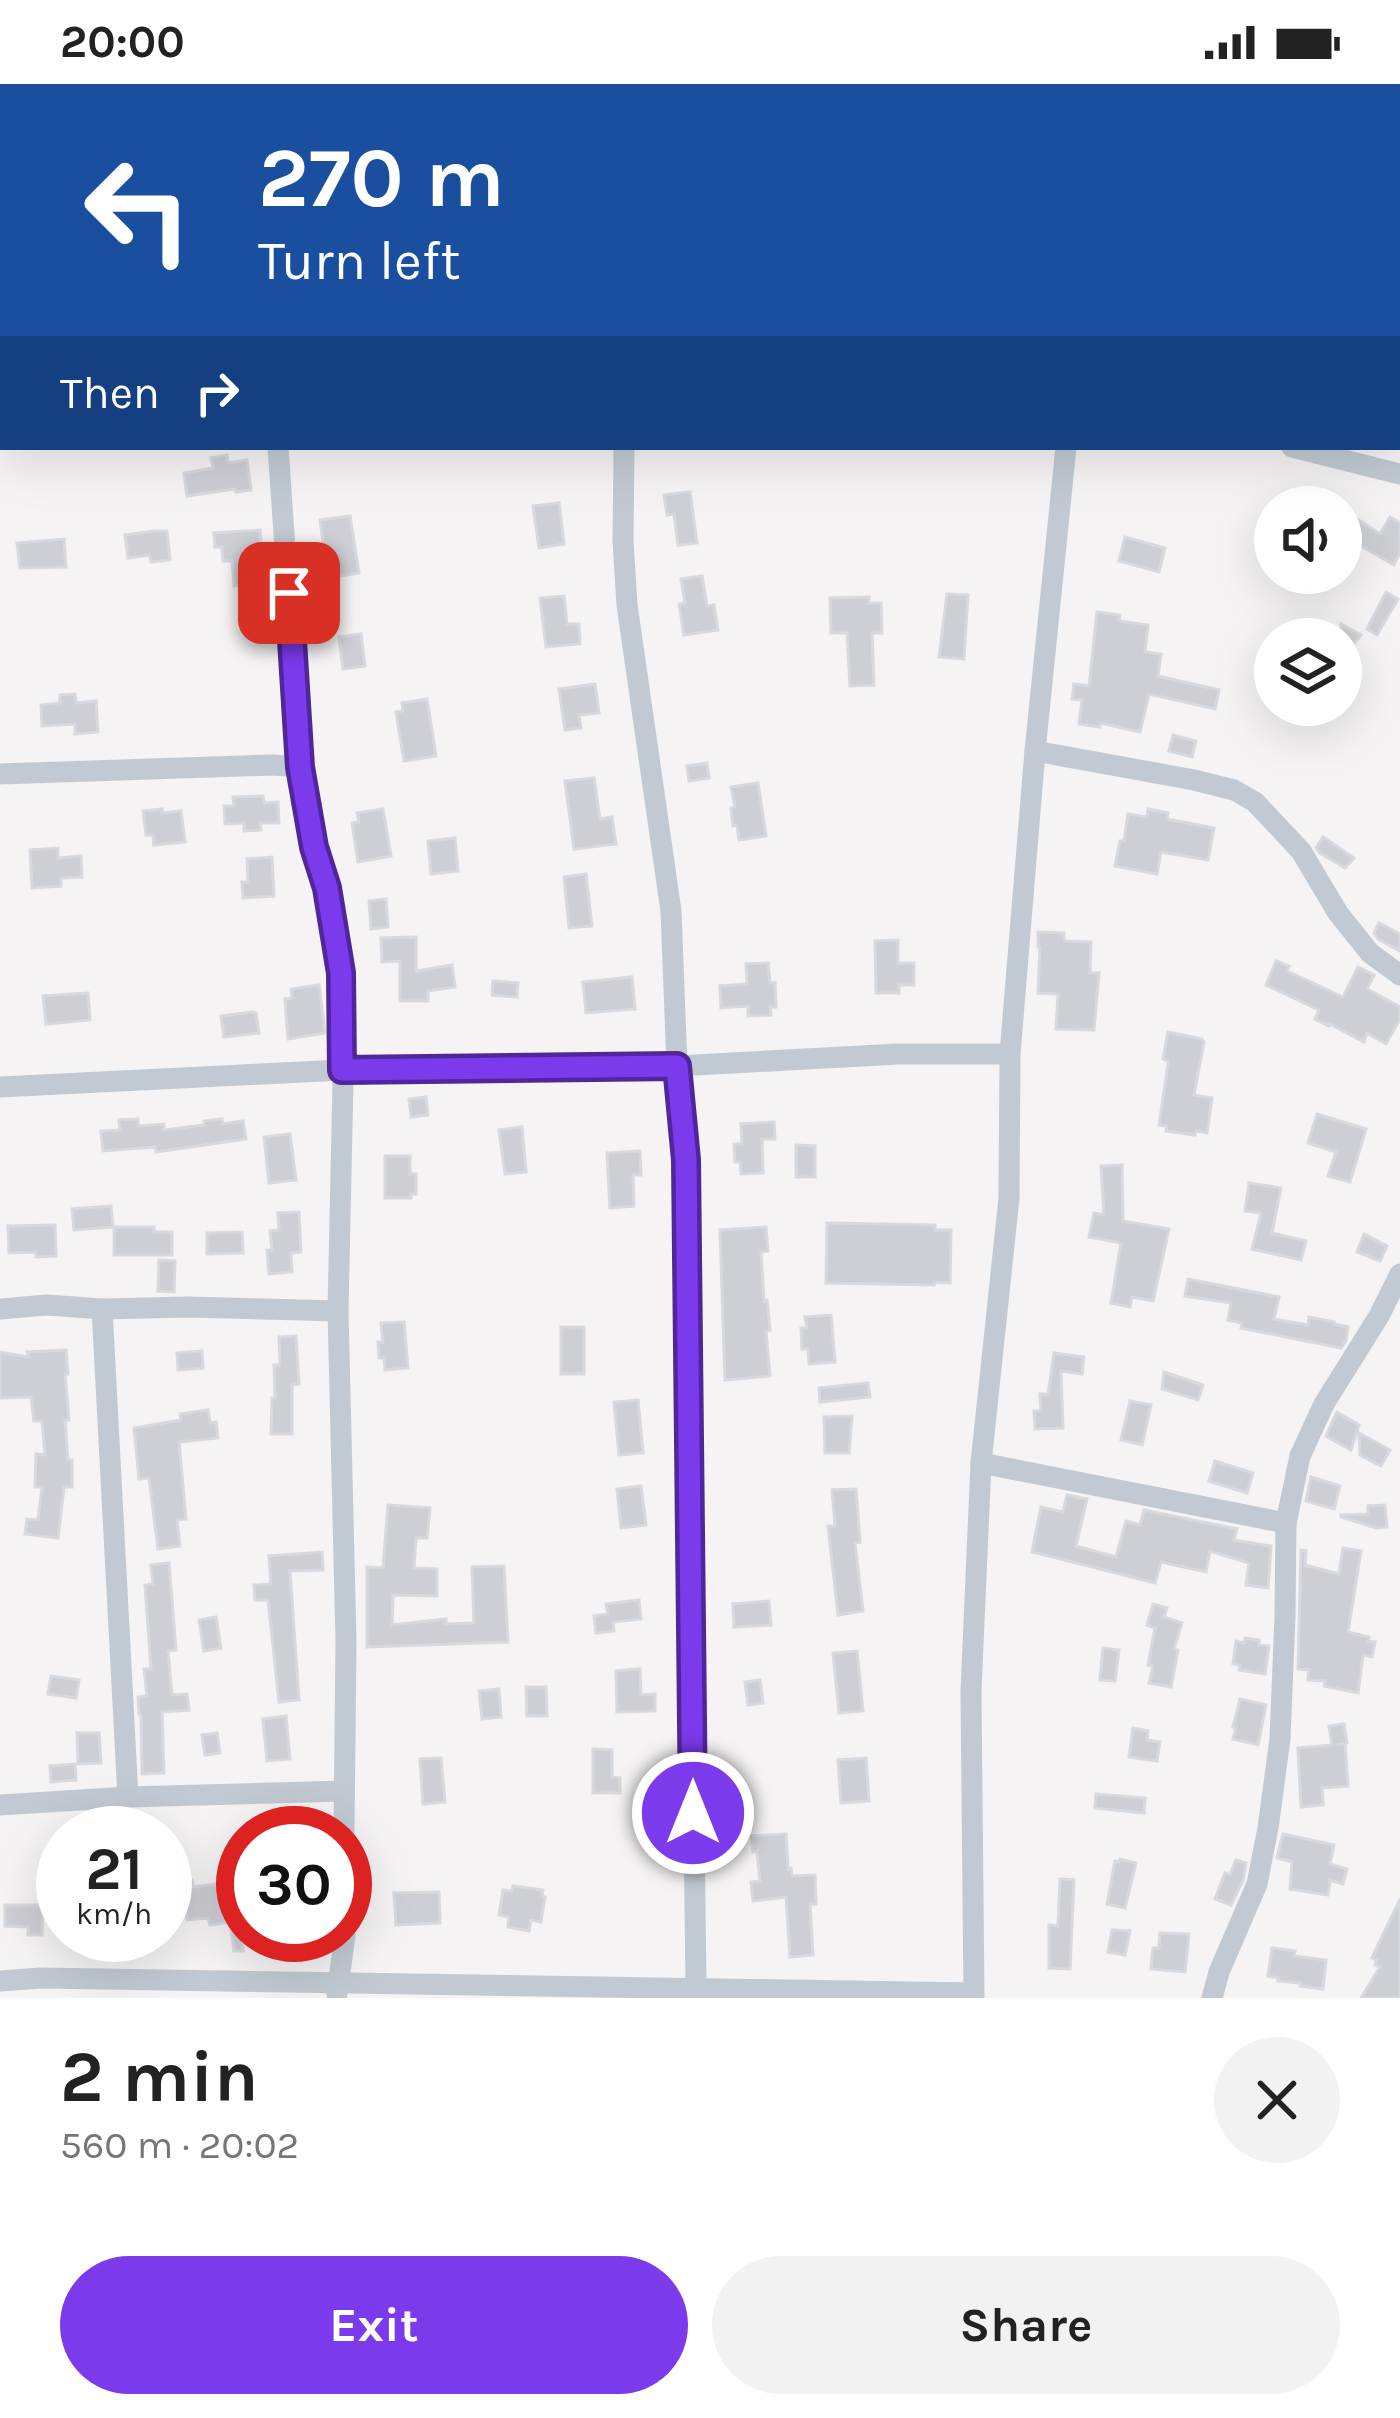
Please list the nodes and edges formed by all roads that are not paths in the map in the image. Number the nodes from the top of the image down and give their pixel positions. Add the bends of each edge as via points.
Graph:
1 (278, 450) edge
2 (624, 450) edge
3 (1066, 450) edge
4 (1304, 450) edge
5 (1400, 474) edge
6 (1035, 752) junction
7 (300, 767) junction
8 (0, 774) edge
9 (1400, 974) edge
10 (1010, 1054) junction
11 (677, 1066) junction
12 (342, 1070) junction
13 (0, 1087) edge
14 (1400, 1274) edge
15 (0, 1309) edge
16 (103, 1309) junction
17 (338, 1312) junction
18 (981, 1463) junction
19 (1286, 1523) junction
20 (344, 1791) junction
21 (128, 1797) junction
22 (0, 1805) edge
23 (344, 1806) edge
24 (0, 1981) edge
25 (696, 1987) junction
26 (338, 1991) edge
27 (973, 1996) edge
28 (1212, 1998) edge

1 - 7 street
2 - 11 street via 627,605 671,911
3 - 6 street
4 - 5 street
6 - 9 street via 1194,780 1255,802 1300,851 1370,953
6 - 10 street
7 - 8 street
7 - 12 street via 341,973
10 - 11 street
10 - 18 street via 1009,1198
11 - 12 street
11 - 25 street via 686,1160
12 - 13 street
12 - 17 street
14 - 19 street via 1300,1456
15 - 16 street
16 - 17 street
16 - 21 street
17 - 20 street
18 - 19 street
18 - 27 street via 971,1691
19 - 28 street via 1280,1739 1268,1828 1257,1884
20 - 21 street
20 - 23 street
21 - 22 street
24 - 26 street
25 - 26 street
25 - 27 street

